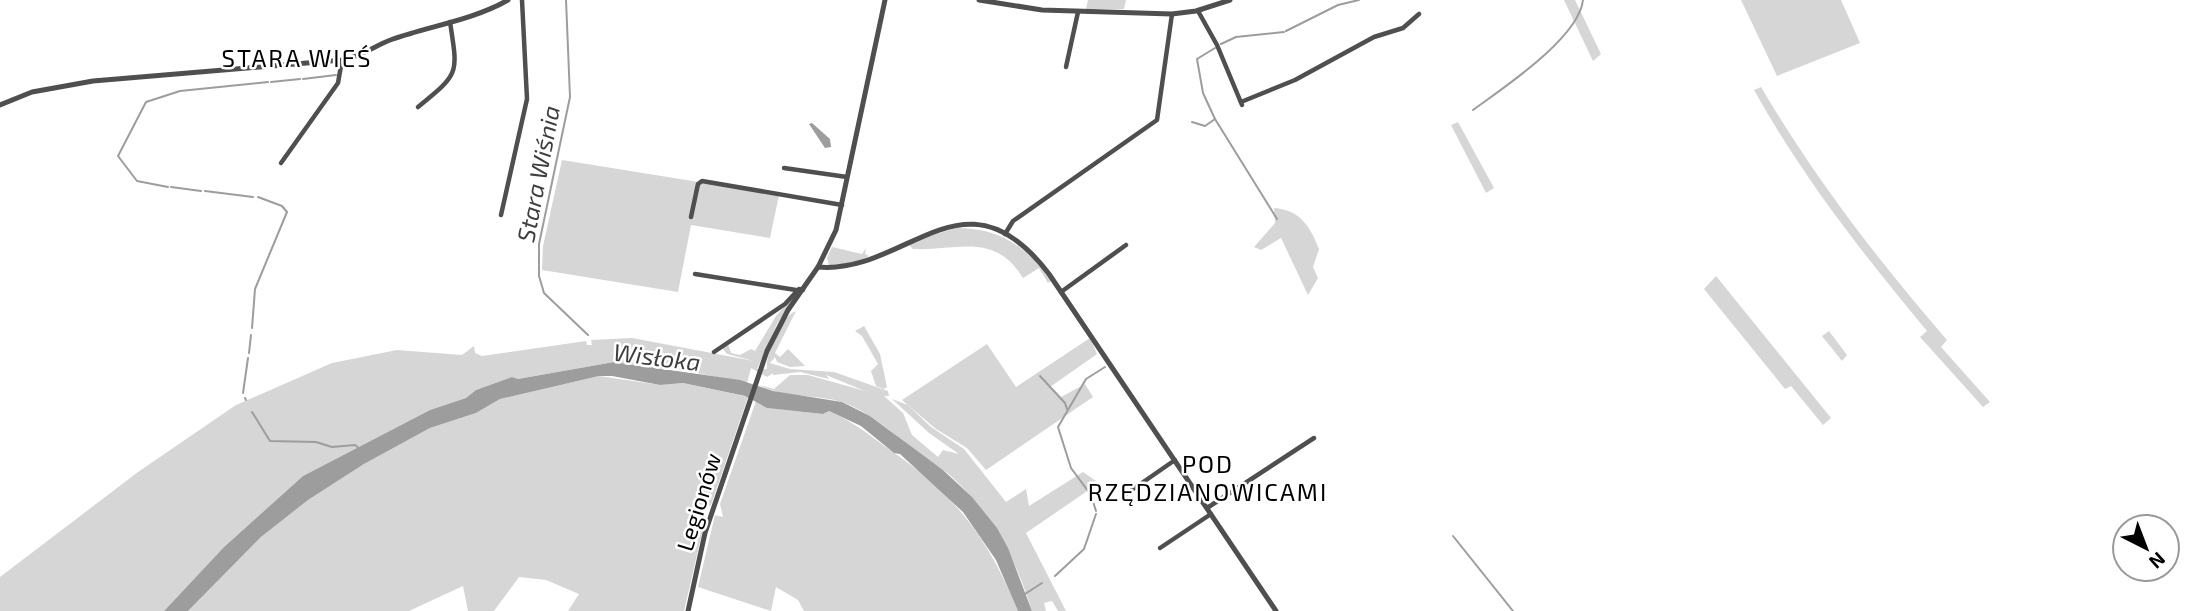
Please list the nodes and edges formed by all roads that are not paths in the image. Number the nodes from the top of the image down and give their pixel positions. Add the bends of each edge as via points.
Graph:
1 (508, 0) edge
2 (522, 0) edge
3 (886, 0) edge
4 (979, 0) edge
5 (1230, 0) edge
6 (1198, 11) junction
7 (1078, 12) junction
8 (1172, 14) junction
9 (1419, 14) dead end
10 (450, 21) junction
11 (342, 60) junction
12 (1066, 66) dead end
13 (0, 105) edge
14 (418, 107) dead end
15 (281, 163) dead end
16 (784, 168) dead end
17 (848, 177) junction
18 (842, 205) junction
19 (501, 215) dead end
20 (691, 217) dead end
21 (1005, 234) junction
22 (1126, 245) dead end
23 (818, 267) junction
24 (695, 274) dead end
25 (800, 290) junction
26 (1061, 292) junction
27 (714, 352) dead end
28 (1314, 438) dead end
29 (1175, 460) junction
30 (1126, 494) dead end
31 (1209, 511) junction
32 (1160, 548) dead end
33 (688, 611) edge
34 (1276, 611) edge

1 - 10 street
2 - 19 street via 527,99
3 - 17 street, Legionów
4 - 7 street
5 - 6 street
6 - 8 street
6 - 9 street via 1241,103 1296,80 1374,37 1403,28
7 - 8 street
7 - 12 street
8 - 21 street via 1157,120 1013,220
10 - 11 street via 388,41 364,56
10 - 14 street via 454,75
11 - 13 street via 93,81 32,92
11 - 15 street via 338,83
16 - 17 street
17 - 18 street, Legionów
18 - 20 street via 702,181
18 - 23 street, Legionów
21 - 23 street via 976,226 939,229 856,266
21 - 26 street via 1033,254
22 - 26 street
23 - 25 street, Legionów
24 - 25 street
25 - 27 street
25 - 33 street, Legionów via 762,365 712,511
26 - 29 street
28 - 31 street
29 - 30 street
29 - 31 street
31 - 32 street
31 - 34 street

